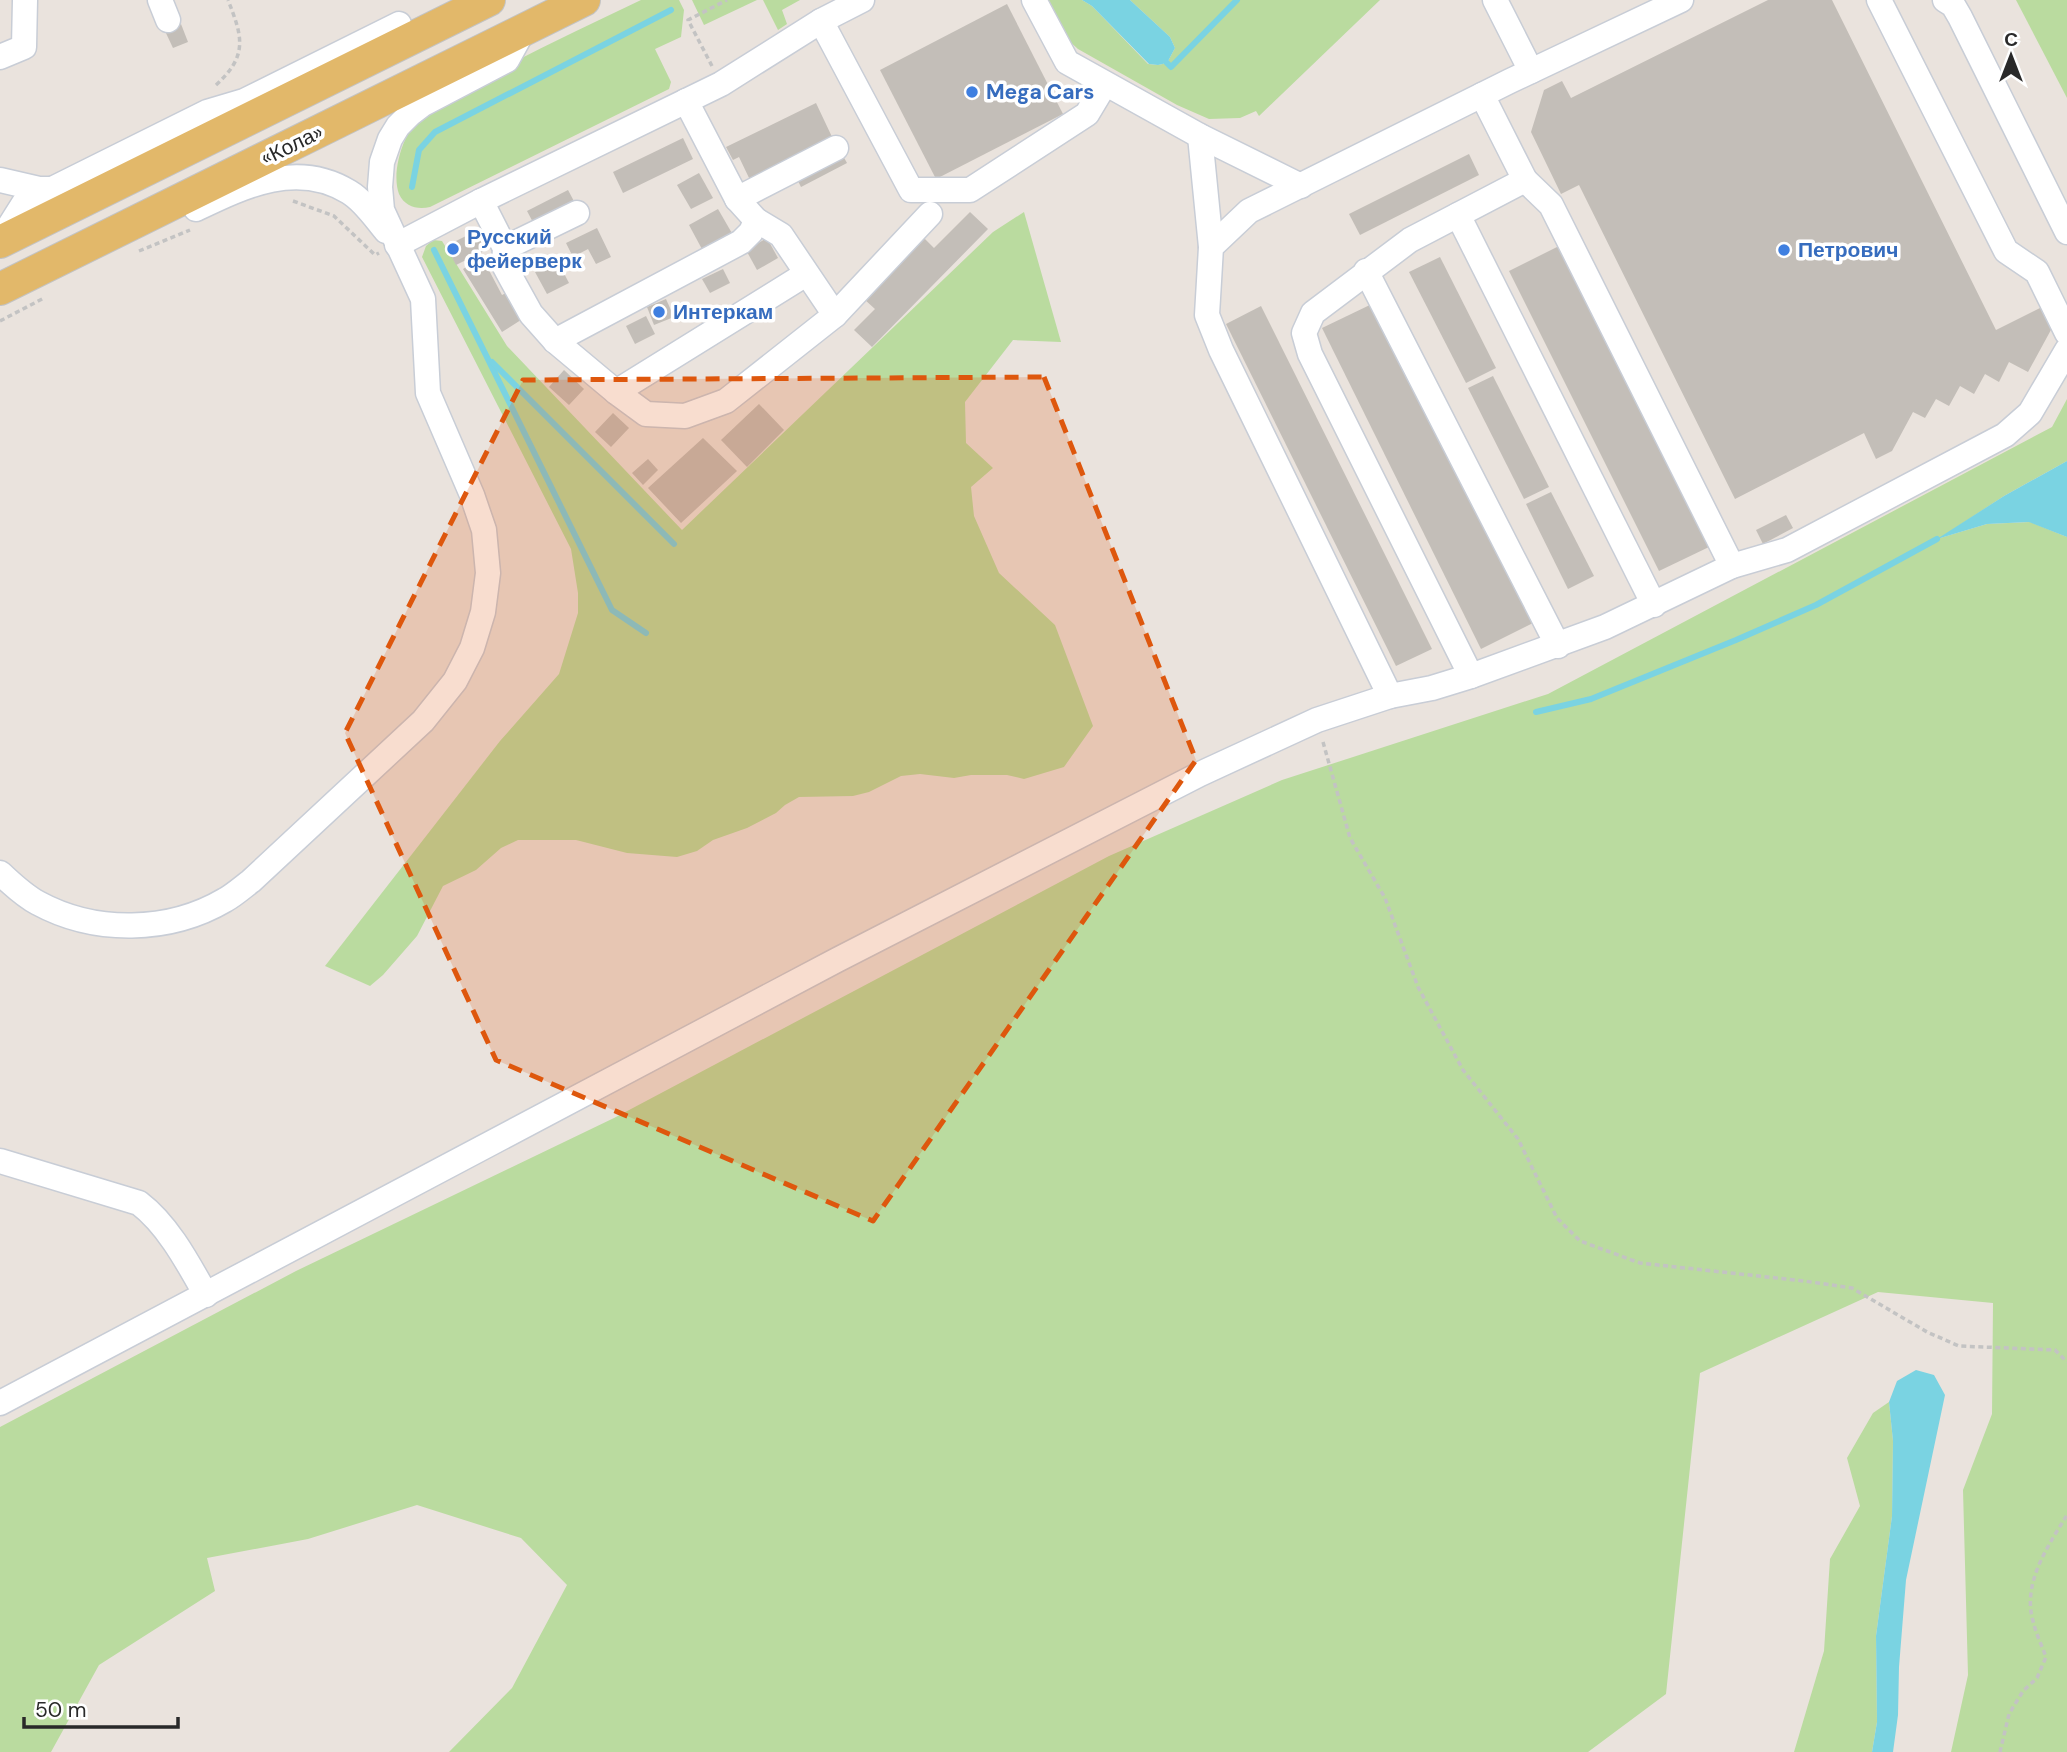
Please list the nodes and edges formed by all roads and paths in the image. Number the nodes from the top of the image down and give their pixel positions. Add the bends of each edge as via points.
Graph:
1 (25, 0) edge
2 (228, 0) edge
3 (489, 0) edge
4 (584, 0) edge
5 (727, 0) edge
6 (862, 0) edge
7 (1034, 0) edge
8 (1495, 0) edge
9 (1681, 0) edge
10 (1879, 0) edge
11 (1945, 0) edge
12 (821, 21) junction
13 (399, 24) dead end
14 (523, 31) junction
15 (240, 43) dead end
16 (0, 57) edge
17 (1531, 71) junction
18 (721, 83) junction
19 (1105, 83) junction
20 (1482, 95) junction
21 (686, 101) junction
22 (1200, 136) junction
23 (836, 148) dead end
24 (0, 180) edge
25 (1525, 180) junction
26 (1301, 186) junction
27 (51, 189) junction
28 (737, 199) junction
29 (282, 201) dead end
30 (481, 201) junction
31 (577, 213) dead end
32 (930, 214) dead end
33 (1458, 215) junction
34 (756, 220) junction
35 (200, 225) dead end
36 (2067, 232) edge
37 (101, 240) junction
38 (0, 242) edge
39 (397, 245) junction
40 (1211, 247) junction
41 (505, 248) junction
42 (129, 256) dead end
43 (1366, 271) junction
44 (806, 274) junction
45 (0, 289) edge
46 (47, 297) dead end
47 (835, 315) junction
48 (0, 321) edge
49 (2067, 332) edge
50 (555, 341) junction
51 (2067, 350) edge
52 (616, 392) junction
53 (1732, 566) junction
54 (1654, 604) junction
55 (1558, 646) junction
56 (1471, 676) junction
57 (1390, 696) junction
58 (1317, 720) junction
59 (0, 873) edge
60 (0, 1161) edge
61 (206, 1295) junction
62 (2067, 1362) edge
63 (0, 1404) edge
64 (2067, 1515) edge
65 (2000, 1752) edge

1 - 16 street via 24,47
2 - 15 path via 240,29
3 - 38 main road, «Кола»
4 - 14 main road, «Кола»
5 - 18 path via 688,20
6 - 12 street
7 - 19 street via 1067,62
8 - 17 street
9 - 17 street
10 - 49 street via 2006,251 2037,272
11 - 36 street via 1960,17
12 - 18 street
12 - 19 street via 911,190 970,190 1087,114
13 - 27 street via 244,101 206,111
14 - 37 main road, «Кола»
14 - 39 street via 507,60 423,104 390,139 380,187 382,210
17 - 20 street
18 - 21 street
19 - 22 street
20 - 25 street
20 - 26 street
21 - 28 street
21 - 30 street
22 - 26 street
22 - 40 street
23 - 28 street
24 - 27 street
25 - 33 street
25 - 53 street via 1551,205
26 - 40 street via 1249,211
27 - 38 street via 24,203
28 - 34 street
29 - 39 path via 334,216 375,255
30 - 39 street
30 - 41 street
31 - 41 street
32 - 47 street
33 - 43 street via 1410,240
33 - 54 street
34 - 44 street via 781,235
34 - 50 street via 741,242
35 - 42 path
37 - 39 street via 128,240 252,183 292,178 331,183 351,193
37 - 45 main road, «Кола»
39 - 59 street via 423,299 428,393 484,530 488,573 483,612 455,681 424,721 225,901 164,922 125,927 76,920 36,903
40 - 57 street via 1208,315 1221,350
41 - 50 street via 504,265 531,314
43 - 55 street
43 - 56 street via 1313,313 1304,333 1310,354
44 - 47 street
44 - 52 street
46 - 48 path
47 - 52 street via 726,401 685,416 646,414
50 - 52 street
51 - 53 street via 2030,413 2005,435 1787,550
53 - 54 street
54 - 55 street
55 - 56 street
56 - 57 street
57 - 58 street
58 - 61 street via 1200,774 837,960
58 - 62 path via 1350,838 1385,898 1418,987 1463,1070 1518,1139 1558,1218 1580,1241 1640,1263 1852,1288 1959,1346 2055,1350
60 - 61 street via 139,1203 152,1213
61 - 63 street
64 - 65 path via 2043,1555 2032,1587 2032,1619 2046,1657 2037,1678 2010,1714

